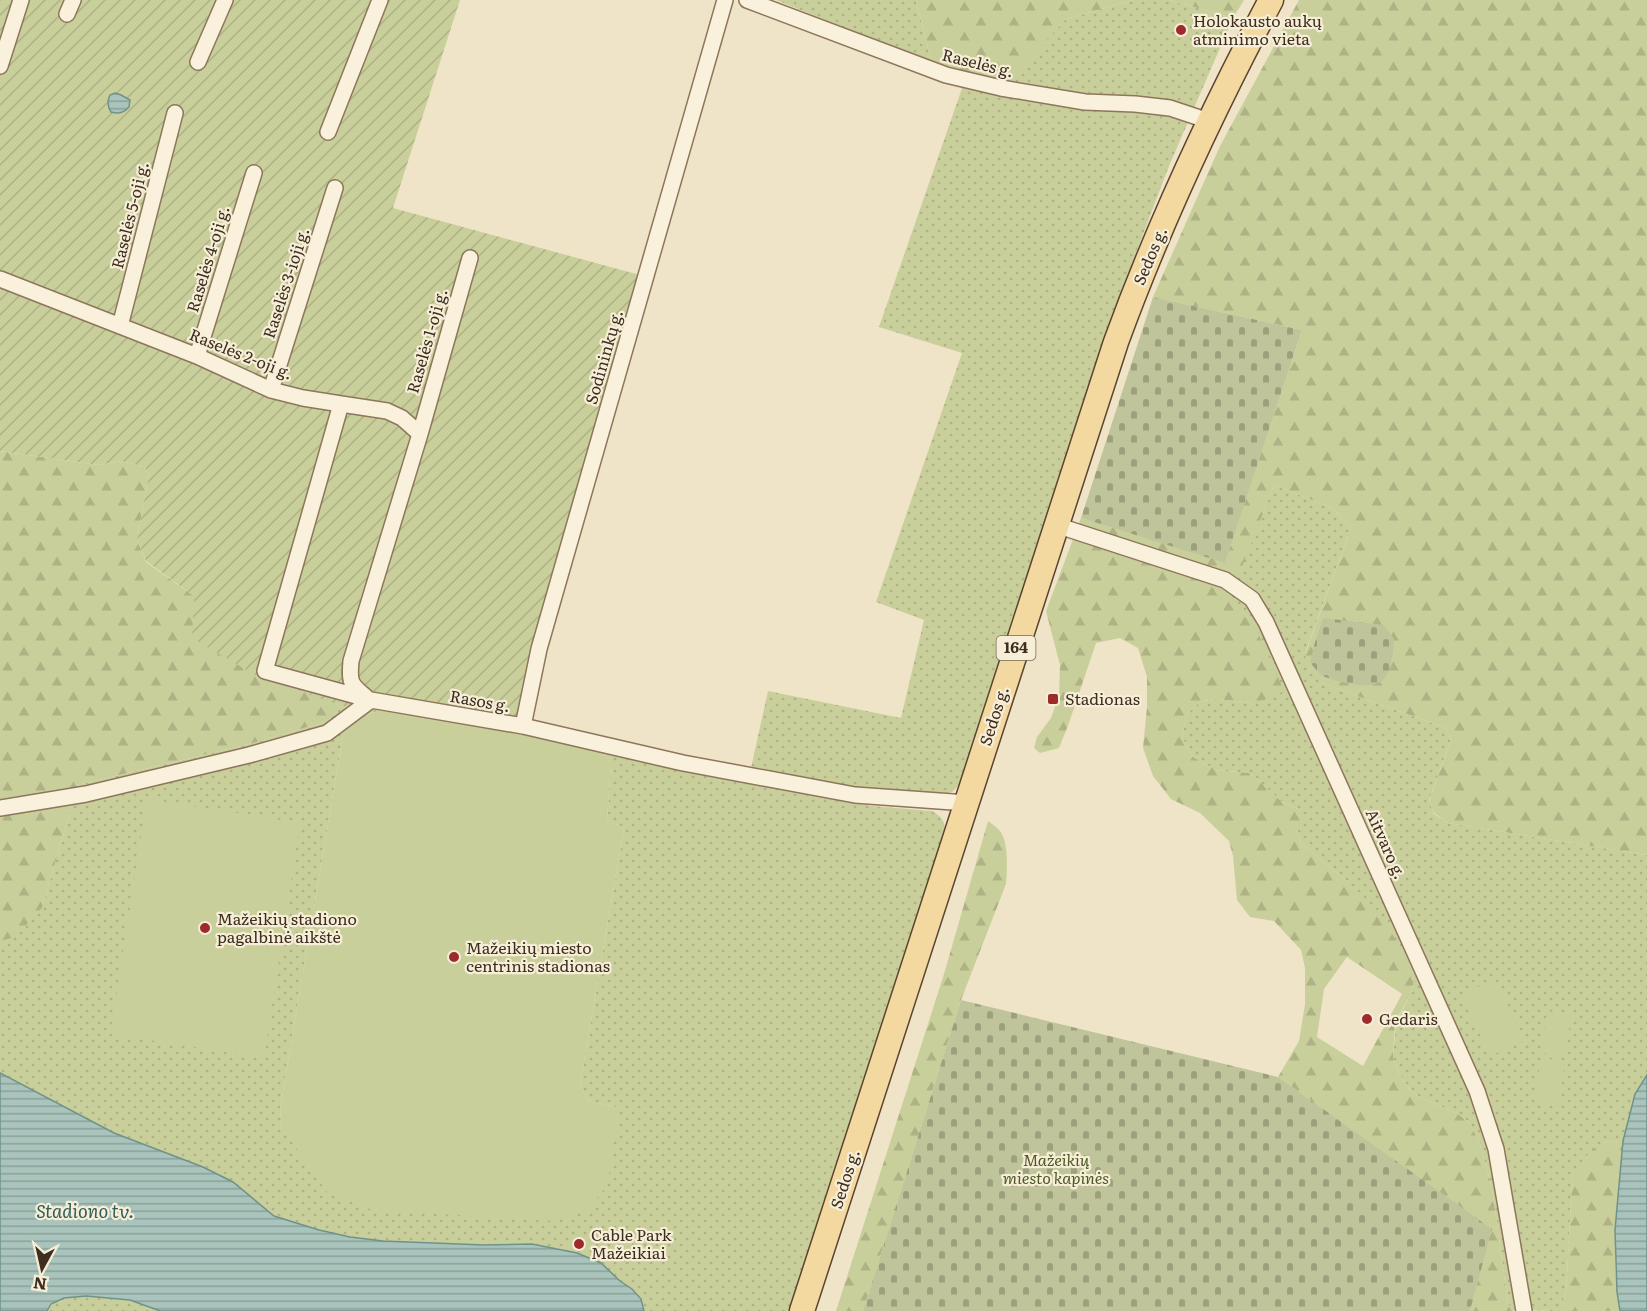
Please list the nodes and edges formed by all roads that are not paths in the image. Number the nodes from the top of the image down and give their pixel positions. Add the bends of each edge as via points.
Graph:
1 (21, 0) edge
2 (225, 0) edge
3 (380, 0) edge
4 (725, 0) edge
5 (747, 0) edge
6 (1270, 0) edge
7 (198, 62) dead end
8 (0, 66) edge
9 (175, 113) dead end
10 (1209, 121) junction
11 (328, 132) dead end
12 (254, 173) dead end
13 (335, 188) dead end
14 (470, 258) dead end
15 (0, 279) edge
16 (120, 326) junction
17 (197, 356) junction
18 (271, 390) junction
19 (340, 404) junction
20 (420, 434) junction
21 (1056, 525) junction
22 (371, 700) junction
23 (523, 726) junction
24 (967, 803) junction
25 (0, 808) edge
26 (802, 1311) edge
27 (1524, 1311) edge

1 - 8 street
2 - 7 street
3 - 11 street
4 - 23 street, Sodininkų g. via 543,638
5 - 10 street, Raselės g. via 946,75 1085,102 1170,108
6 - 10 main road, Sedos g. / 164
9 - 16 street, Raselės 5-oji g.
10 - 21 main road, Sedos g. / 164 via 1140,278
12 - 17 street, Raselės 4-oji g.
13 - 18 street, Raselės 3-ioji g.
14 - 20 street, Raselės 1-oji g.
15 - 16 street, Raselės 2-oji g.
16 - 17 street, Raselės 2-oji g.
17 - 18 street, Raselės 2-oji g.
18 - 19 street, Raselės 2-oji g.
19 - 20 street, Raselės 2-oji g. via 387,411
19 - 22 street, Rasos g. via 265,671
20 - 22 street, Raselės 1-oji g. via 351,661 353,686
21 - 24 main road, Sedos g. / 164
21 - 27 street, Aitvaro g. via 1225,580 1252,599 1477,1091 1496,1149
22 - 23 street, Rasos g.
22 - 25 street via 327,733 86,794
23 - 24 street, Rasos g. via 683,763 855,795
24 - 26 main road, Sedos g. / 164

